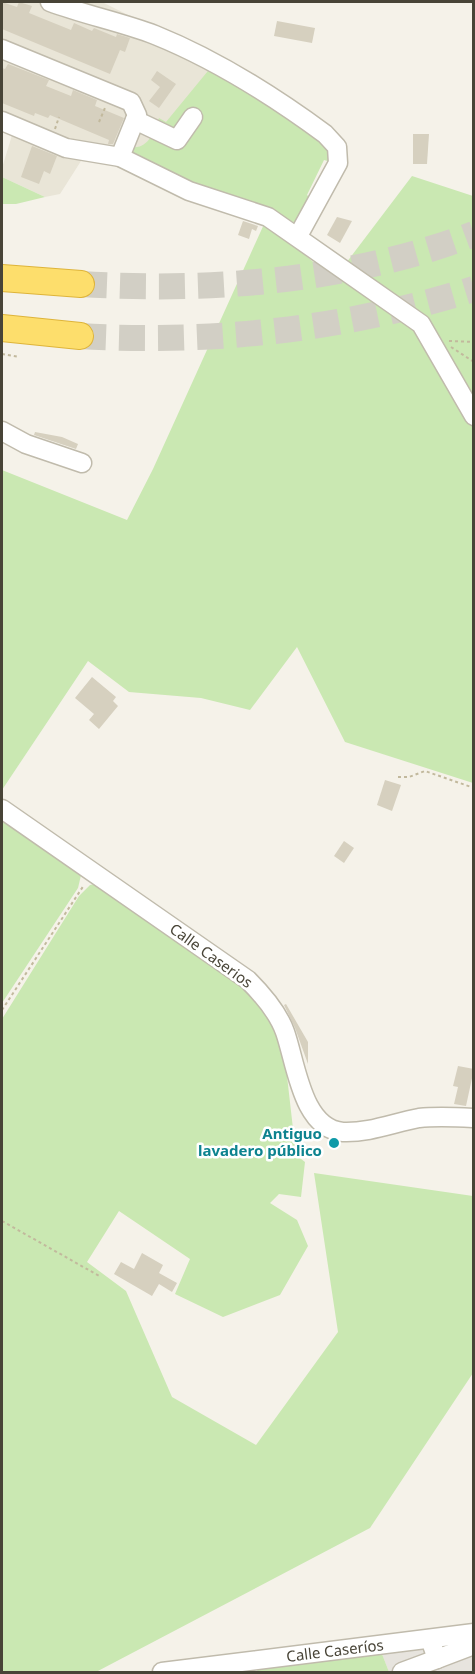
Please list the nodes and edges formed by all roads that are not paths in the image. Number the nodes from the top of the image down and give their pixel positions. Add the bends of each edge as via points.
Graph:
1 (50, 2) edge
2 (83, 2) edge
3 (97, 16) junction
4 (2, 49) edge
5 (193, 117) dead end
6 (135, 120) junction
7 (2, 121) edge
8 (120, 157) junction
9 (298, 236) junction
10 (2, 278) edge
11 (81, 284) tunnel mouth
12 (2, 328) edge
13 (80, 336) tunnel mouth
14 (474, 416) edge
15 (2, 431) edge
16 (82, 463) dead end
17 (2, 809) edge
18 (474, 1118) edge
19 (474, 1633) edge
20 (430, 1639) junction
21 (474, 1645) edge
22 (437, 1659) junction
23 (162, 1672) edge
24 (402, 1672) edge

1 - 3 street
2 - 3 street
3 - 9 street via 223,66 325,134 337,147 338,163
4 - 6 street via 130,102 137,115
5 - 6 street via 177,141
6 - 8 street
7 - 8 street via 66,148
8 - 9 street via 189,190 268,217
9 - 14 street via 421,324
10 - 11 highway
12 - 13 highway
15 - 16 street via 26,444
17 - 18 street, Calle Caserios via 248,980 266,999 285,1031 309,1107 325,1128 361,1132 418,1119
19 - 20 street, Calle Caseríos
20 - 22 street
20 - 23 street, Calle Caseríos
21 - 22 street
22 - 24 street

